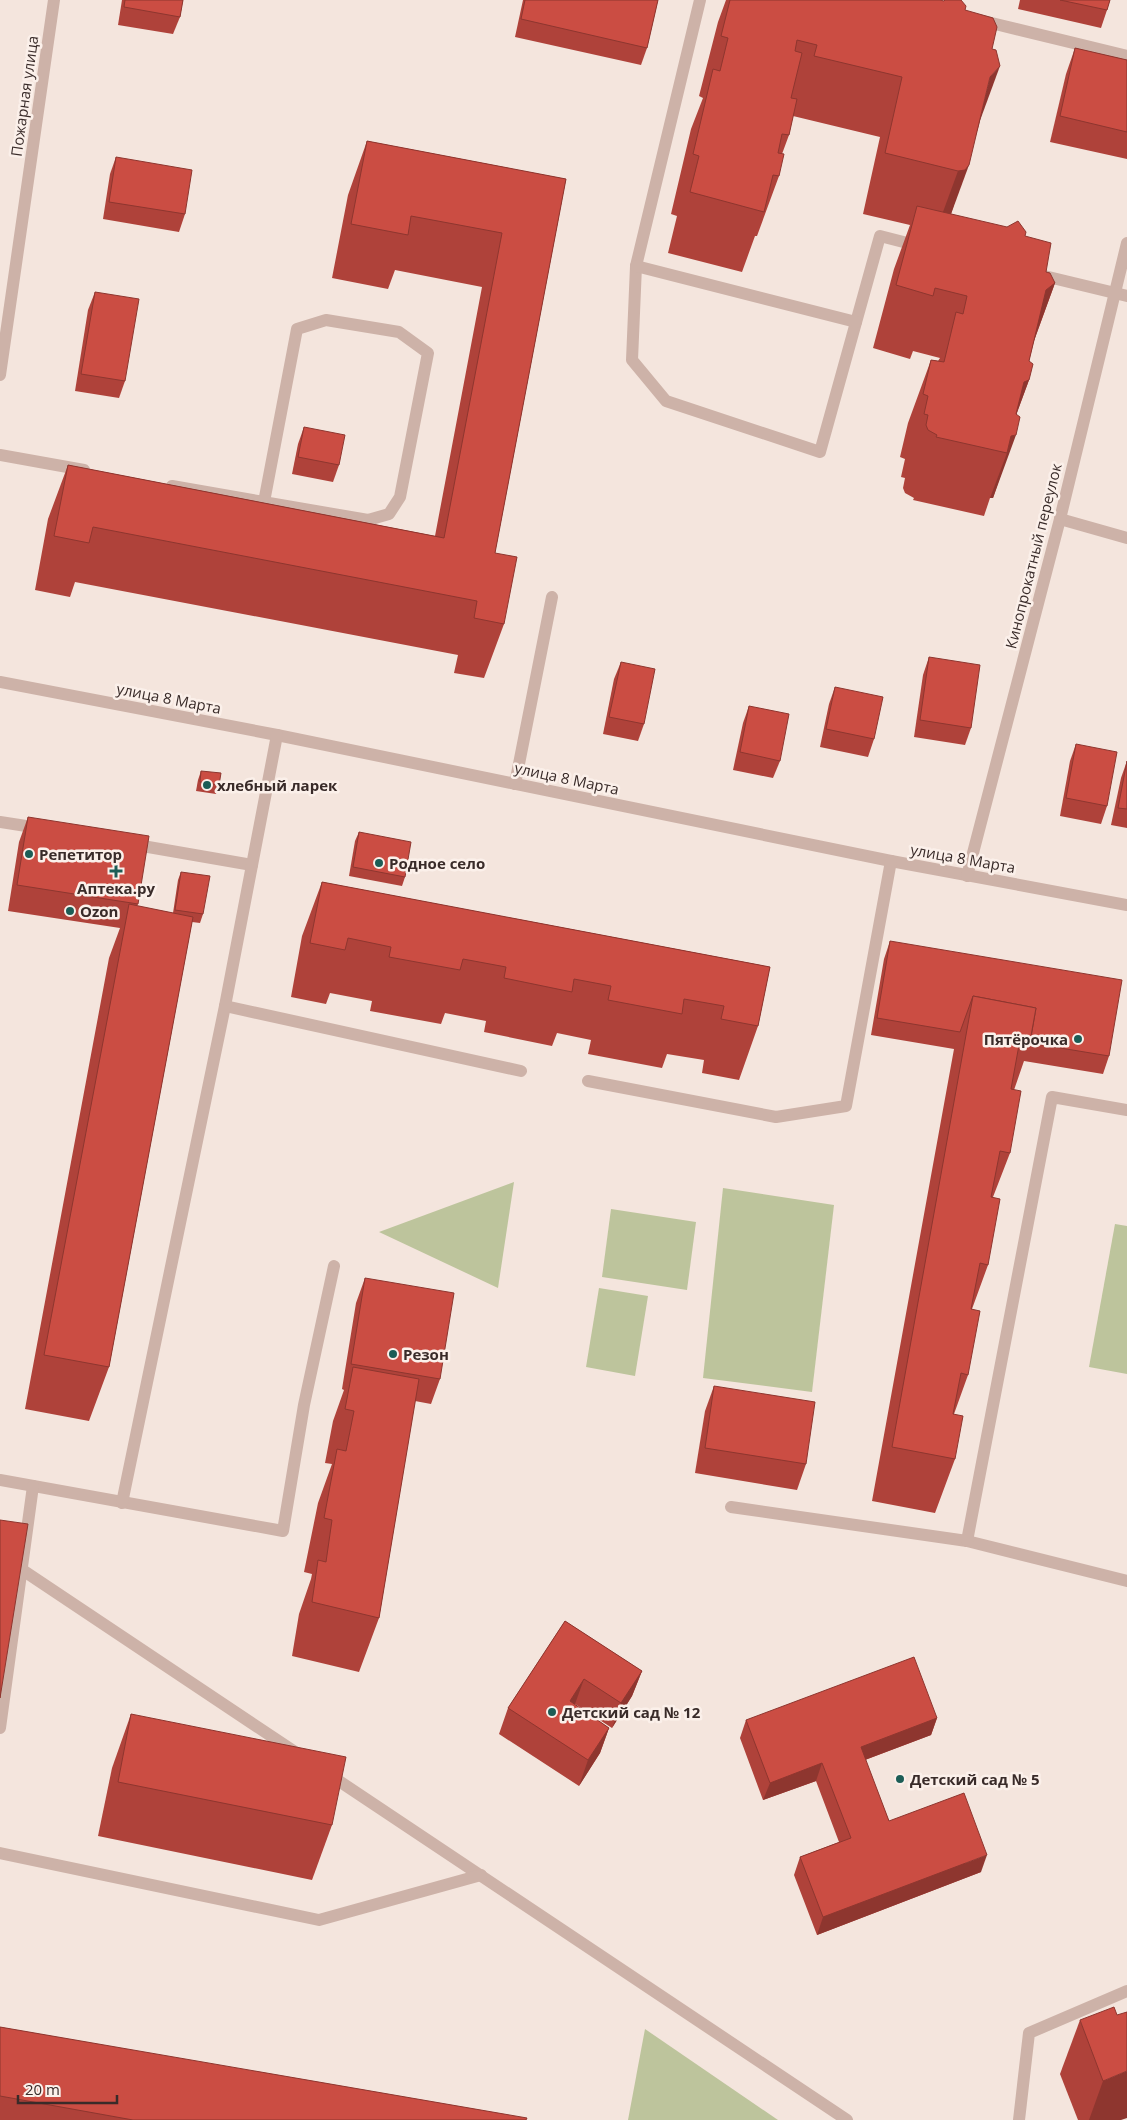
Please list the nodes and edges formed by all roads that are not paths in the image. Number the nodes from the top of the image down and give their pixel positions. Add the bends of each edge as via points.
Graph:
1 (54, 0) edge
2 (700, 0) edge
3 (964, 16) edge
4 (1127, 56) edge
5 (1127, 243) edge
6 (928, 248) edge
7 (636, 266) junction
8 (1022, 270) edge
9 (1121, 294) edge
10 (856, 322) junction
11 (0, 374) edge
12 (0, 455) edge
13 (98, 473) edge
14 (156, 483) edge
15 (264, 502) junction
16 (1060, 520) junction
17 (1127, 538) edge
18 (552, 597) dead end
19 (0, 682) edge
20 (278, 735) junction
21 (515, 784) junction
22 (0, 822) edge
23 (48, 830) edge
24 (116, 842) edge
25 (890, 862) junction
26 (252, 865) junction
27 (967, 876) junction
28 (1127, 905) edge
29 (225, 1006) junction
30 (521, 1071) dead end
31 (588, 1081) dead end
32 (1127, 1110) edge
33 (334, 1266) dead end
34 (0, 1480) edge
35 (33, 1486) junction
36 (122, 1502) junction
37 (731, 1507) dead end
38 (967, 1541) junction
39 (0, 1555) edge
40 (22, 1570) junction
41 (1127, 1581) edge
42 (0, 1728) edge
43 (0, 1853) edge
44 (481, 1875) junction
45 (1127, 1990) edge
46 (847, 2120) edge
47 (1019, 2120) edge

1 - 11 street, Пожарная улица
2 - 7 street
3 - 4 street
5 - 9 street, Кинопрокатный переулок
6 - 10 street via 880,236
7 - 10 street
7 - 10 street via 632,360 666,401 820,452
8 - 9 street
9 - 16 street, Кинопрокатный переулок
12 - 13 street
14 - 15 street
15 - 15 street via 368,520 389,514 400,497 428,353 399,332 326,320 297,329
16 - 17 street
16 - 27 street, Кинопрокатный переулок
18 - 21 street
19 - 20 street, улица 8 Марта
20 - 21 street, улица 8 Марта
20 - 26 street
21 - 25 street, улица 8 Марта
22 - 23 street
24 - 26 street
25 - 27 street, улица 8 Марта
25 - 31 street via 846,1106 776,1117
26 - 29 street
27 - 28 street, улица 8 Марта
29 - 30 street
29 - 36 street
32 - 38 street via 1052,1097
33 - 36 street via 304,1405 283,1531
34 - 35 street
35 - 36 street
35 - 40 street
37 - 38 street
38 - 41 street
39 - 40 street
40 - 42 street
40 - 44 street
43 - 44 street via 319,1920
44 - 46 street
45 - 47 street via 1030,2034

